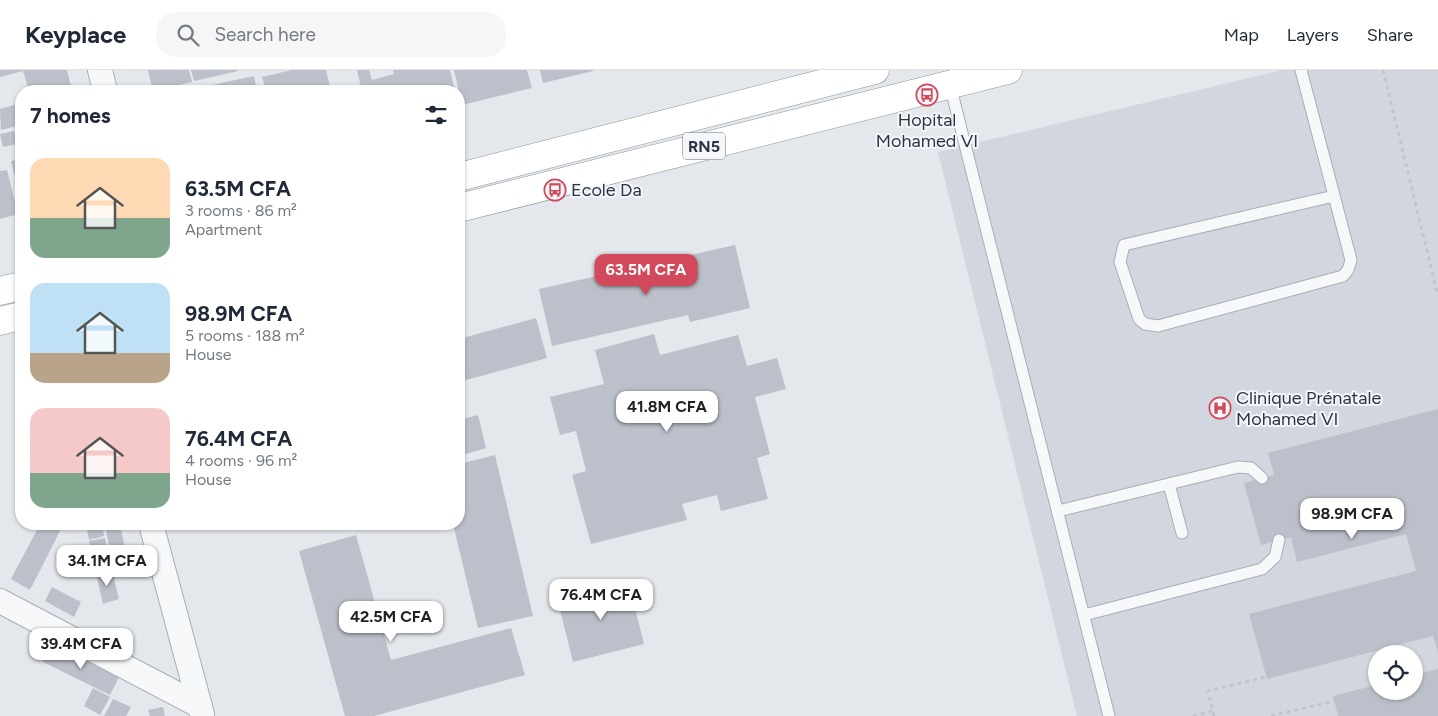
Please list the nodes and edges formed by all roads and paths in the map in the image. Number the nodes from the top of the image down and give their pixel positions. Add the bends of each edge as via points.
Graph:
1 (100, 70) edge
2 (875, 70) edge
3 (1008, 70) edge
4 (1301, 70) edge
5 (1383, 70) edge
6 (104, 85) edge
7 (950, 85) junction
8 (465, 175) edge
9 (1334, 196) junction
10 (465, 206) edge
11 (15, 287) edge
12 (0, 291) edge
13 (1438, 296) edge
14 (15, 317) edge
15 (0, 321) edge
16 (1262, 478) dead end
17 (1169, 484) junction
18 (1058, 511) junction
19 (153, 530) edge
20 (1182, 533) dead end
21 (1278, 540) dead end
22 (0, 601) edge
23 (1084, 614) junction
24 (1266, 677) dead end
25 (1334, 701) dead end
26 (201, 711) edge
27 (1213, 711) junction
28 (1109, 716) edge
29 (1193, 716) edge
30 (1214, 716) edge
31 (1271, 716) edge

1 - 6 street
2 - 8 highway, RN5
3 - 7 highway, RN5
4 - 9 lane
5 - 13 path
7 - 10 highway, RN5
7 - 18 lane
9 - 9 lane via 1124,245 1120,262 1139,319 1145,324 1158,326 1343,276 1351,260
11 - 12 highway
14 - 15 highway
16 - 17 lane via 1251,468 1238,467
17 - 18 lane
17 - 20 lane
18 - 23 lane
19 - 26 street
21 - 23 lane via 1275,557 1262,569
22 - 26 street
23 - 28 lane
24 - 27 path via 1208,691
25 - 31 path
27 - 29 path
27 - 30 path

